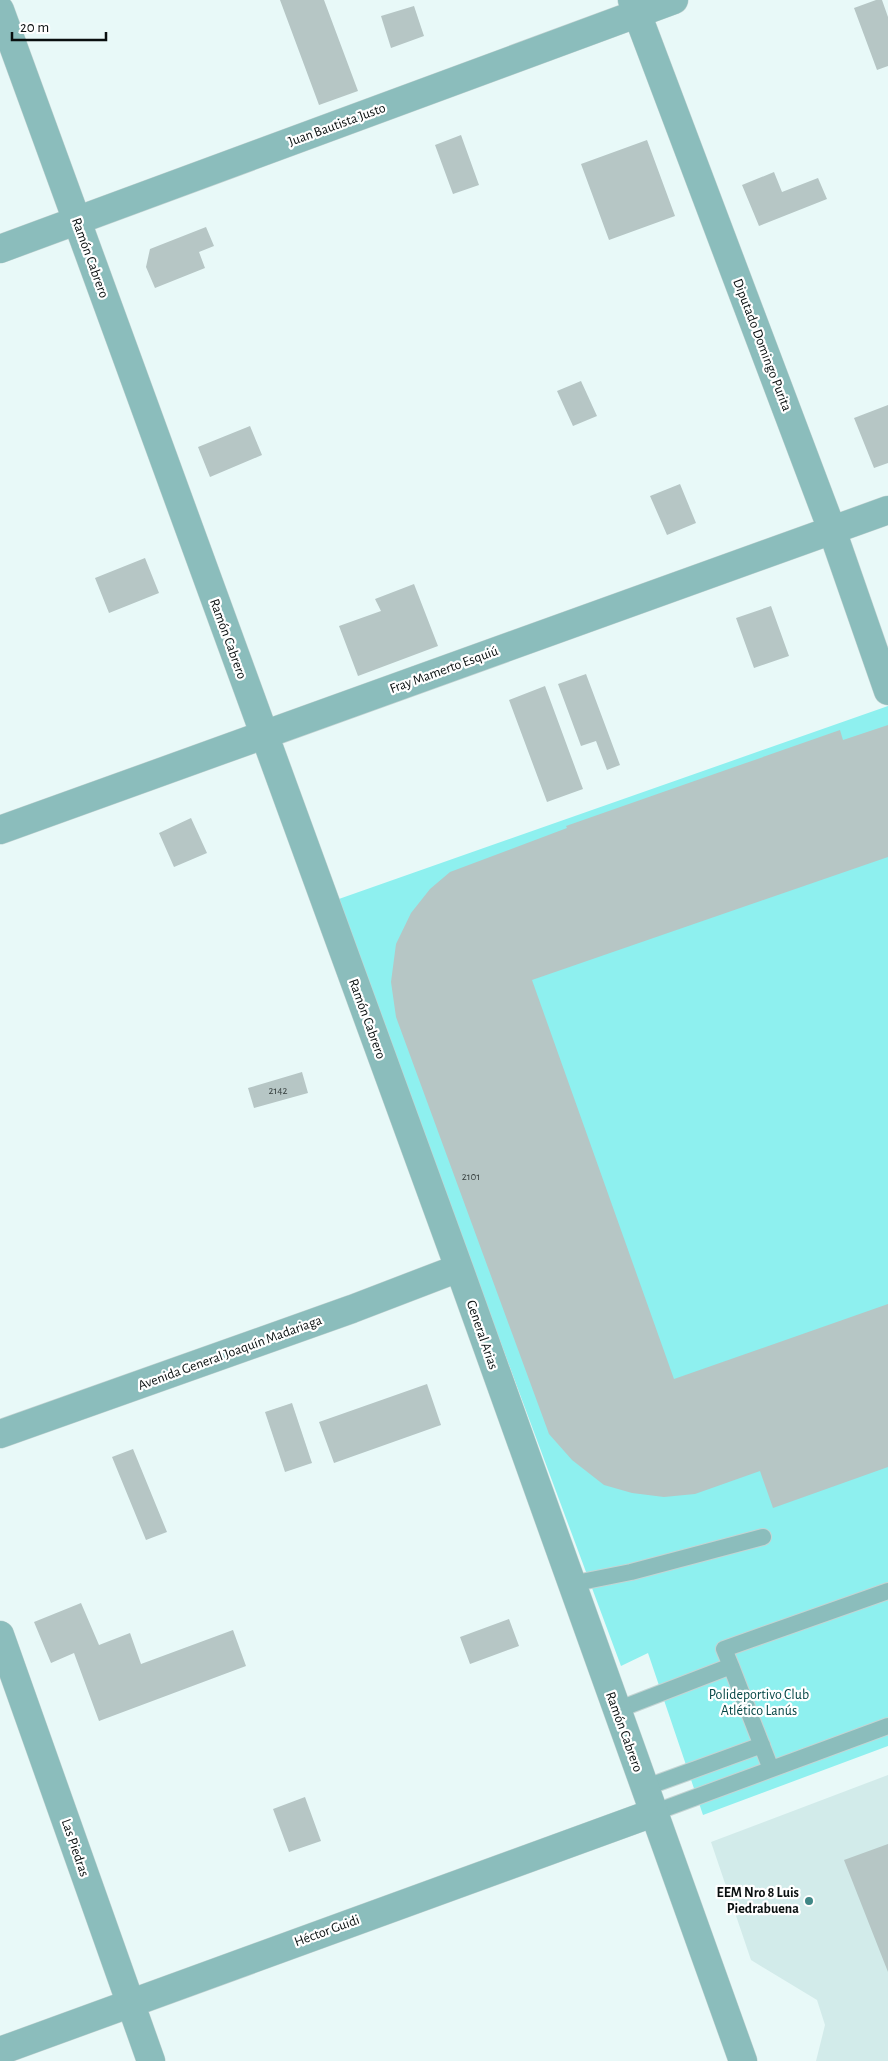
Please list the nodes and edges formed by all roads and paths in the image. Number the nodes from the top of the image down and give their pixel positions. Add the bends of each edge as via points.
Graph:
1 (674, 0) edge
2 (635, 7) edge
3 (0, 10) edge
4 (77, 221) junction
5 (0, 249) edge
6 (888, 510) edge
7 (832, 530) junction
8 (888, 691) edge
9 (263, 735) junction
10 (0, 830) edge
11 (459, 1268) junction
12 (505, 1402) joint
13 (0, 1434) edge
14 (763, 1537) dead end
15 (571, 1584) junction
16 (888, 1591) edge
17 (0, 1635) edge
18 (731, 1666) junction
19 (617, 1710) junction
20 (888, 1726) edge
21 (762, 1746) junction
22 (771, 1769) junction
23 (649, 1800) junction
24 (129, 2002) junction
25 (0, 2051) edge
26 (151, 2061) edge
27 (743, 2061) edge

1 - 2 street, Juan Bautista Justo
2 - 4 street, Juan Bautista Justo
2 - 7 street, Diputado Domingo Purita
3 - 4 street, Ramón Cabrero
4 - 5 street, Juan Bautista Justo
4 - 9 street, Ramón Cabrero
6 - 7 street, Fray Mamerto Esquiú
7 - 8 street, Diputado Domingo Purita
7 - 9 street, Fray Mamerto Esquiú
9 - 10 street, Fray Mamerto Esquiú
9 - 11 street, Ramón Cabrero
11 - 12 street, General Arias
11 - 13 street, Avenida General Joaquín Madariaga
12 - 15 street, Ramón Cabrero
14 - 15 lane via 631,1572
15 - 19 street, Ramón Cabrero
16 - 18 lane via 724,1649
17 - 24 street, Las Piedras
18 - 19 lane
18 - 21 lane
19 - 23 street, Ramón Cabrero
20 - 22 lane
21 - 22 lane
21 - 23 lane
22 - 23 lane
23 - 24 street, Héctor Guidi
23 - 27 street, Ramón Cabrero
24 - 25 street, Héctor Guidi
24 - 26 street, Las Piedras

